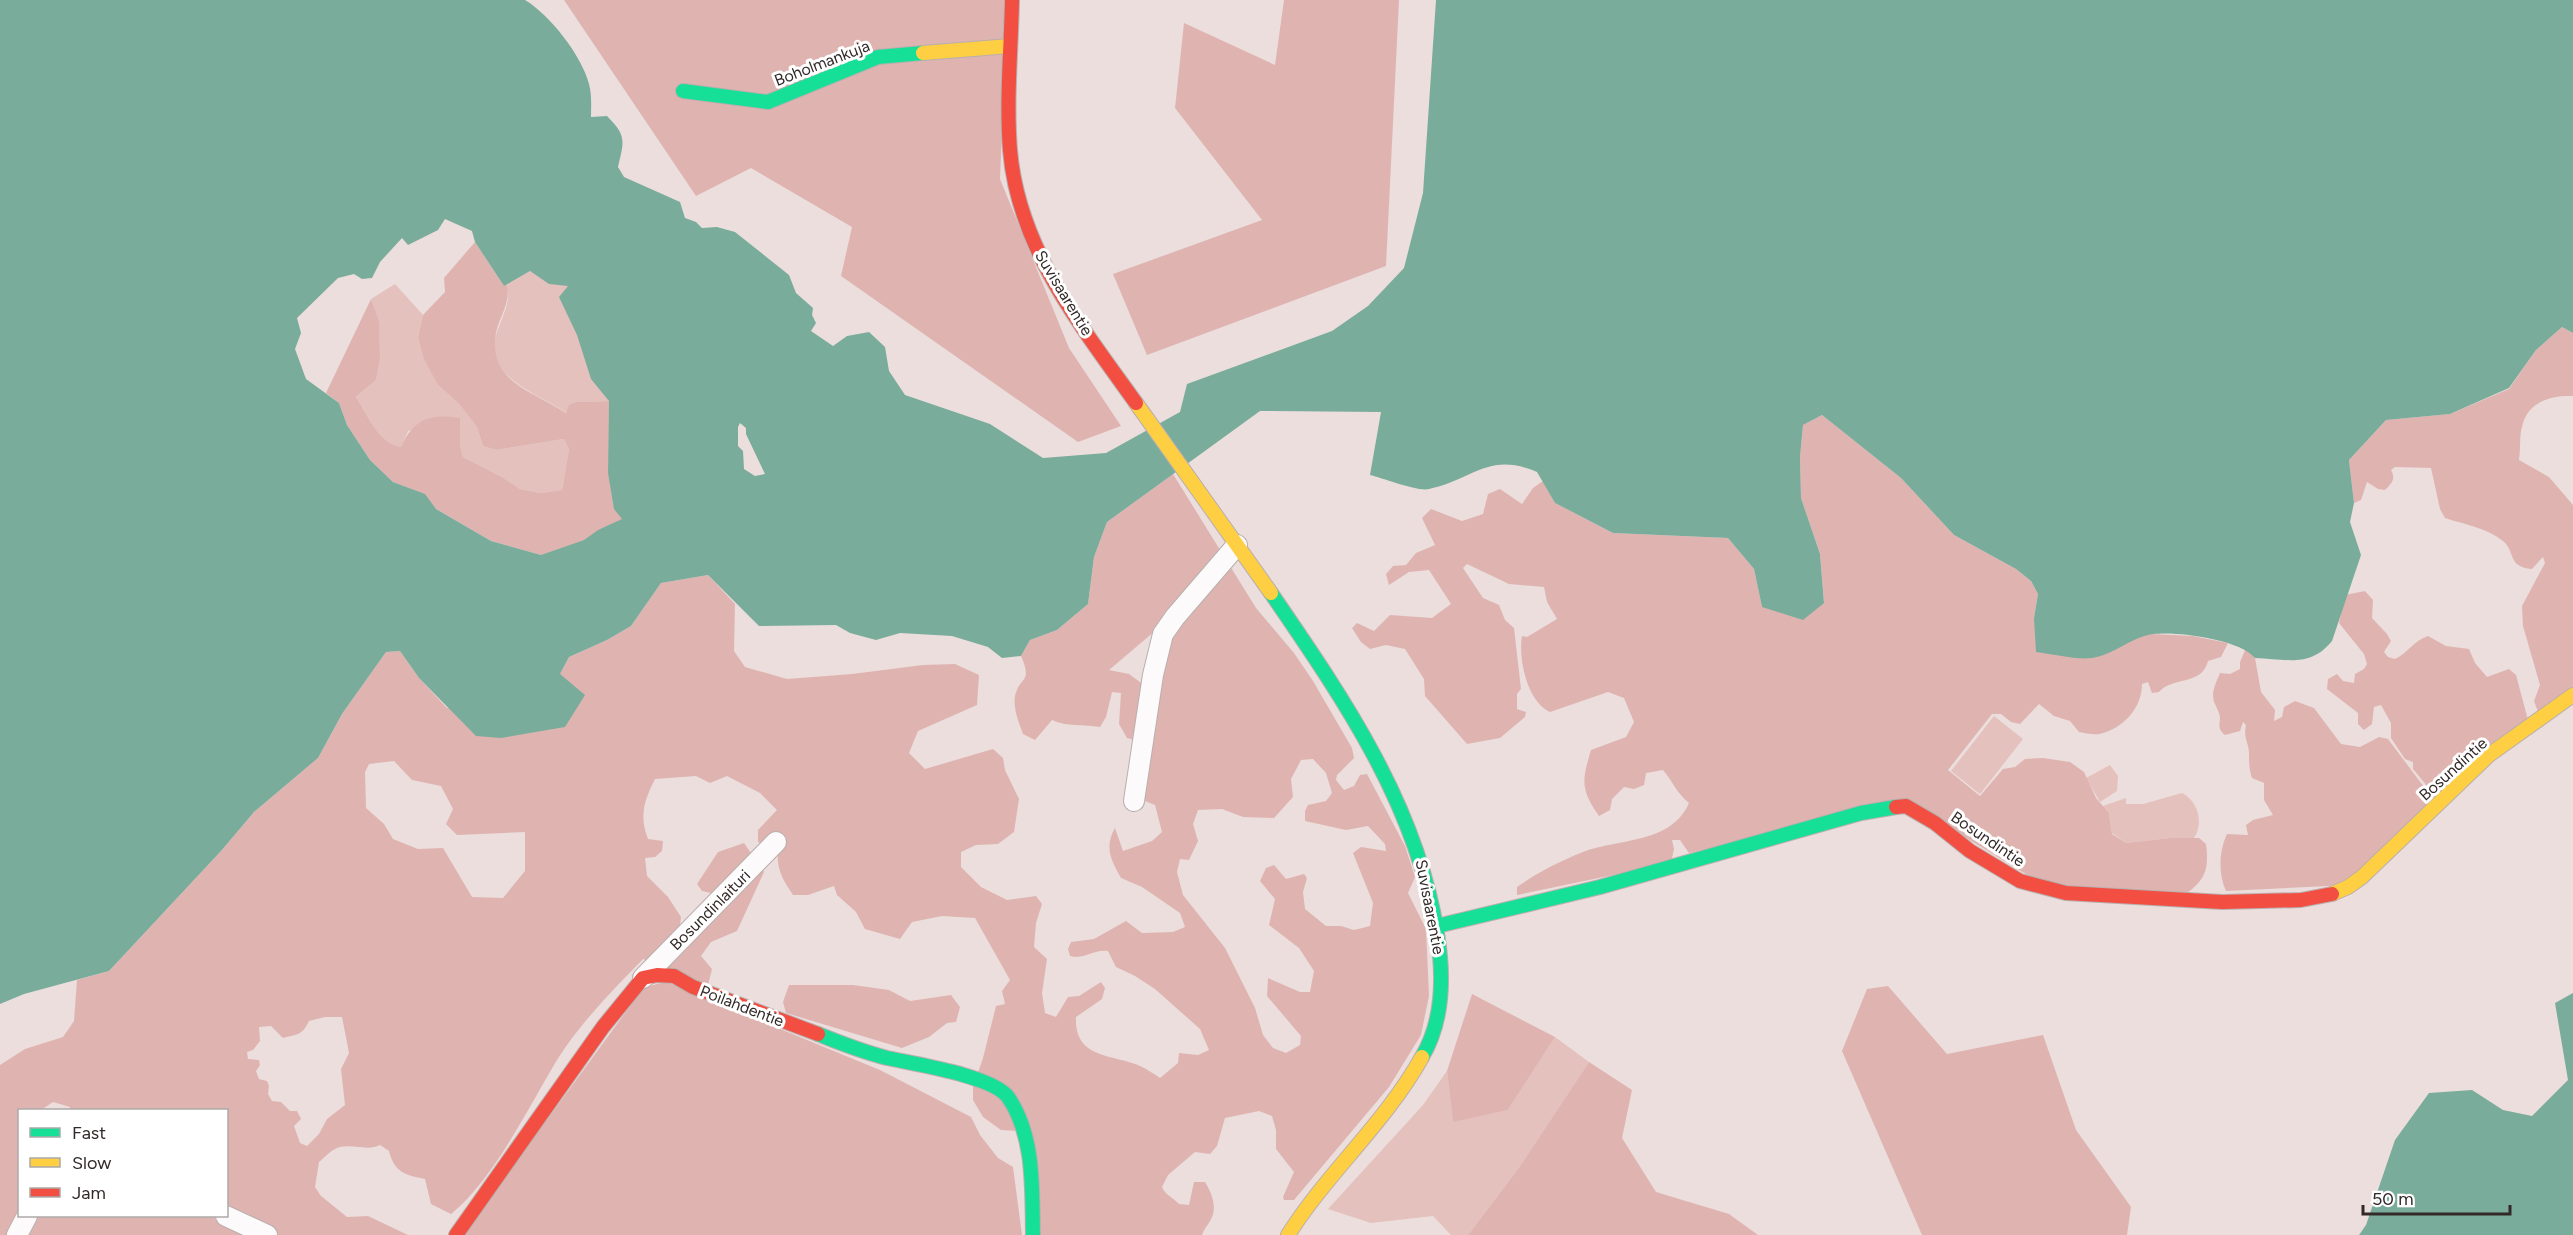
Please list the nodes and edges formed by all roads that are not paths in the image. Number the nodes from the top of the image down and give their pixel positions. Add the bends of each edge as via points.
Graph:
1 (1012, 0) edge
2 (1010, 46) junction
3 (683, 92) dead end
4 (1238, 545) junction
5 (2573, 695) edge
6 (1134, 801) dead end
7 (777, 842) dead end
8 (1437, 926) junction
9 (643, 978) junction
10 (228, 1216) edge
11 (26, 1217) edge
12 (16, 1235) edge
13 (267, 1235) edge
14 (456, 1235) edge
15 (1033, 1235) edge
16 (1288, 1235) edge

1 - 2 street, Suvisaarentie
2 - 3 street, Boholmankuja via 878,57 768,102
2 - 4 street, Suvisaarentie via 1008,144 1016,192 1034,243 1061,294
4 - 6 street via 1163,634
4 - 8 street, Suvisaarentie via 1315,657 1393,790 1419,849
5 - 8 street, Bosundintie via 2489,755 2362,877 2326,896 2222,902 2066,893 2020,881 1906,806 1862,813 1600,887
7 - 9 street, Bosundinlaituri
8 - 16 street, Suvisaarentie via 1440,1000 1436,1027 1426,1051 1401,1090
9 - 14 street
9 - 15 street, Poilahdentie via 674,976 693,987 827,1038 885,1057 975,1078 1006,1095 1022,1126 1032,1173
10 - 13 street
11 - 12 street

